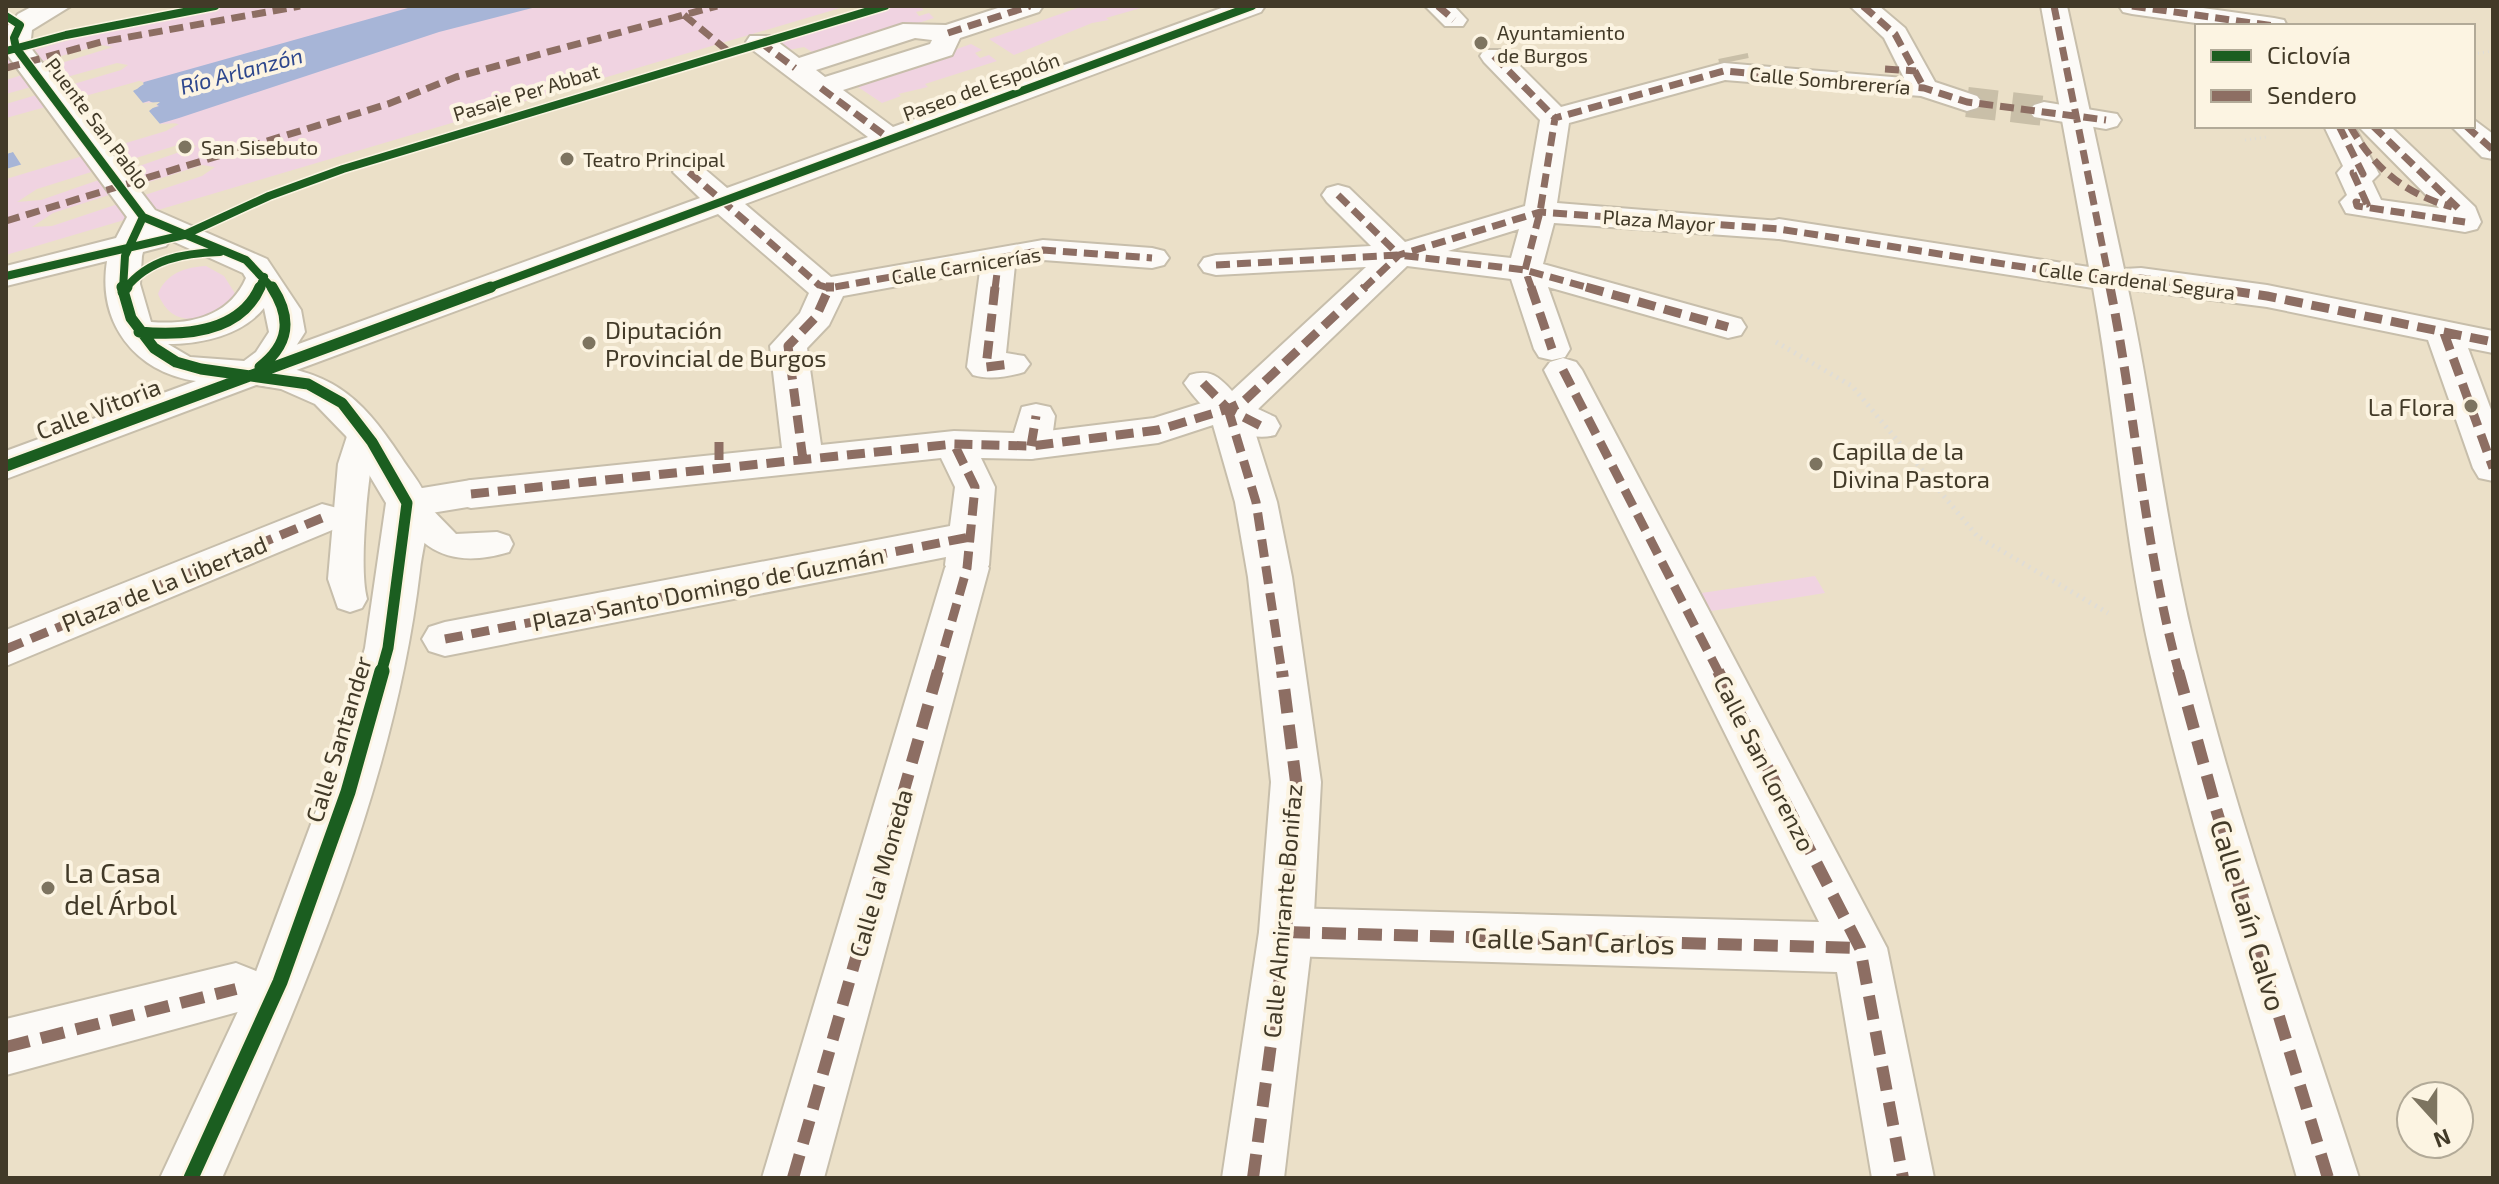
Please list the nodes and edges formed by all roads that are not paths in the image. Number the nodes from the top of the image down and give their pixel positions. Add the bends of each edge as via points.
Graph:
1 (58, 6) edge
2 (1030, 6) edge
3 (1252, 6) edge
4 (1863, 6) edge
5 (2054, 6) edge
6 (2132, 6) edge
7 (2260, 24) edge
8 (15, 32) edge
9 (948, 33) junction
10 (760, 42) dead end
11 (1494, 56) dead end
12 (795, 68) junction
13 (1885, 69) dead end
14 (1920, 80) junction
15 (821, 88) junction
16 (1967, 102) tunnel mouth
17 (1555, 118) junction
18 (2468, 128) edge
19 (2355, 136) edge
20 (891, 140) junction
21 (2493, 150) edge
22 (689, 172) dead end
23 (1338, 195) dead end
24 (2452, 207) dead end
25 (734, 212) junction
26 (1540, 212) junction
27 (1777, 230) joint
28 (136, 231) junction
29 (228, 252) junction
30 (1399, 255) junction
31 (999, 257) junction
32 (1152, 258) dead end
33 (1216, 265) dead end
34 (1525, 270) junction
35 (6, 276) edge
36 (264, 277) junction
37 (2107, 280) junction
38 (123, 292) junction
39 (822, 302) junction
40 (1728, 327) dead end
41 (139, 332) junction
42 (2444, 333) junction
43 (2493, 342) edge
44 (1011, 364) dead end
45 (251, 374) junction
46 (1234, 405) junction
47 (362, 431) junction
48 (954, 444) junction
49 (803, 460) junction
50 (6, 466) edge
51 (2493, 468) edge
52 (407, 503) junction
53 (322, 518) dead end
54 (497, 544) dead end
55 (968, 552) junction
56 (350, 599) dead end
57 (445, 639) dead end
58 (6, 649) edge
59 (1286, 932) junction
60 (1860, 948) junction
61 (236, 989) dead end
62 (6, 1047) edge
63 (191, 1178) edge
64 (793, 1178) edge
65 (1253, 1178) edge
66 (1903, 1178) edge
67 (2328, 1178) edge

1 - 8 main road
2 - 9 main road
3 - 20 main road, Paseo del Espolón
4 - 14 main road, Calle Sombrerería via 1895,34
5 - 37 main road, Calle Laín Calvo
6 - 7 main road
8 - 28 main road, Puente San Pablo
9 - 12 main road via 913,30
9 - 15 main road via 942,49
10 - 12 main road
11 - 17 main road
12 - 15 main road, Paseo del Espolón
13 - 14 main road, Calle Sombrerería
14 - 16 main road, Calle Sombrerería
14 - 17 main road, Calle Sombrerería via 1724,71
15 - 20 main road, Paseo del Espolón
17 - 26 main road
18 - 21 main road
19 - 24 main road via 2378,169 2406,190
20 - 25 main road, Paseo del Espolón
22 - 25 main road
23 - 30 main road
25 - 39 main road via 819,285
25 - 45 main road, Paseo del Espolón
26 - 27 main road, Plaza Mayor
26 - 30 main road, Plaza Mayor
26 - 34 main road
27 - 37 main road, Calle Cardenal Segura
28 - 29 main road via 184,235
28 - 35 main road
28 - 38 main road
29 - 36 main road
29 - 38 main road via 157,262 132,278
30 - 33 main road, Plaza Mayor
30 - 34 main road, Plaza Mayor
30 - 46 main road, Plaza Mayor
31 - 32 main road, Calle Carnicerías via 1043,250
31 - 39 main road, Calle Carnicerías
31 - 44 main road via 986,367
34 - 40 main road, Plaza Mayor
34 - 60 main road, Calle San Lorenzo via 1558,360
36 - 41 main road via 258,298 222,324 164,335
36 - 45 main road via 283,310 287,332 269,360
37 - 42 main road, Calle Cardenal Segura via 2141,278 2267,296
37 - 67 main road, Calle Laín Calvo via 2173,652
38 - 41 main road
39 - 49 main road via 788,346
41 - 45 main road via 160,357 178,365
42 - 43 main road, Calle Cardenal Segura
42 - 51 main road
45 - 47 main road via 292,379 323,390 338,398
45 - 50 main road, Calle Vitoria
46 - 48 main road via 1158,430 1033,431
46 - 59 main road, Calle Almirante Bonifaz via 1267,562 1296,782
47 - 52 main road
47 - 56 lane via 354,464 345,579
48 - 49 main road
48 - 55 main road via 975,487
49 - 52 main road via 719,455
52 - 54 lane via 449,547 462,551
52 - 63 main road, Calle Santander via 388,648 348,792 280,982
53 - 58 main road, Plaza de La Libertad
55 - 57 main road, Plaza Santo Domingo de Guzmán
55 - 64 main road, Calle la Moneda
59 - 60 main road, Calle San Carlos
59 - 65 main road, Calle Almirante Bonifaz
60 - 66 main road, Calle San Lorenzo
61 - 62 main road

